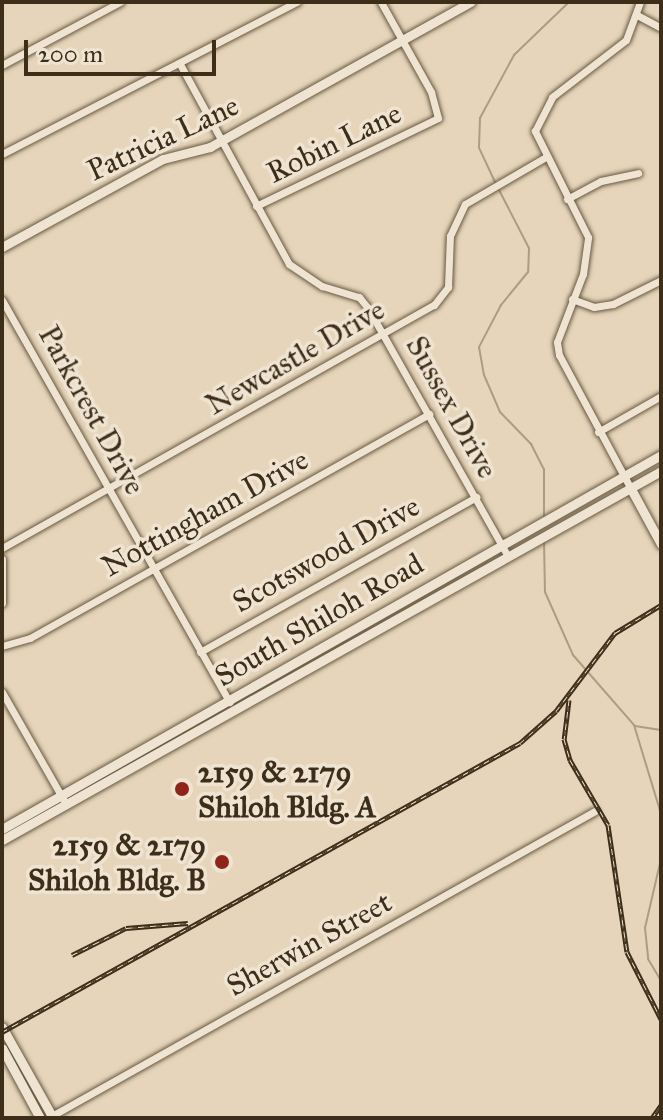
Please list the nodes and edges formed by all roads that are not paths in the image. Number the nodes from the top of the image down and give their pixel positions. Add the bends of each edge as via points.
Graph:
1 (120, 2) edge
2 (297, 2) edge
3 (381, 2) edge
4 (470, 2) edge
5 (640, 2) edge
6 (637, 15) junction
7 (661, 28) edge
8 (402, 40) junction
9 (2, 65) edge
10 (181, 66) junction
11 (221, 141) junction
12 (2, 154) edge
13 (544, 158) junction
14 (638, 173) dead end
15 (567, 199) junction
16 (256, 206) junction
17 (2, 247) edge
18 (661, 280) edge
19 (572, 299) junction
20 (2, 300) edge
21 (384, 334) junction
22 (661, 396) edge
23 (429, 414) junction
24 (598, 432) junction
25 (661, 455) edge
26 (661, 471) edge
27 (623, 476) junction
28 (109, 489) junction
29 (631, 489) junction
30 (476, 497) junction
31 (501, 544) junction
32 (661, 544) edge
33 (2, 548) edge
34 (508, 556) junction
35 (2, 559) edge
36 (153, 569) junction
37 (2, 603) edge
38 (2, 646) edge
39 (200, 652) junction
40 (2, 692) edge
41 (228, 700) junction
42 (234, 711) junction
43 (63, 799) junction
44 (595, 811) dead end
45 (2, 829) edge
46 (2, 840) edge
47 (3, 1029) edge
48 (2, 1048) edge
49 (51, 1117) edge
50 (40, 1118) edge

1 - 9 street
2 - 10 street
3 - 8 street
4 - 8 main road, Patricia Lane
5 - 6 street
6 - 7 street
6 - 13 street via 626,40 547,104 535,131
8 - 11 main road, Patricia Lane
8 - 16 street, Robin Lane via 438,118
10 - 11 street, Sussex Drive
10 - 12 street via 108,95
11 - 16 street, Sussex Drive
11 - 17 main road, Patricia Lane via 163,159
13 - 15 street
13 - 21 street, Newcastle Drive via 465,204 453,221 451,272 442,298
14 - 15 street via 601,181
15 - 19 street via 588,237 583,274
16 - 21 street, Sussex Drive via 289,264 322,286 359,297
18 - 19 street via 613,304 594,307
19 - 24 street via 557,342 559,355
20 - 28 street, Parkcrest Drive
21 - 23 street, Sussex Drive
21 - 28 street, Newcastle Drive
22 - 24 street
23 - 30 street, Sussex Drive
23 - 36 street, Nottingham Drive
24 - 27 street
25 - 27 main road, South Shiloh Road
26 - 29 main road, South Shiloh Road
27 - 29 street
27 - 31 main road, South Shiloh Road
28 - 33 street, Newcastle Drive
28 - 36 street, Parkcrest Drive
29 - 32 main road
29 - 34 main road, South Shiloh Road
30 - 31 street, Sussex Drive
30 - 39 street, Scotswood Drive
31 - 34 street, Sussex Drive
31 - 41 main road, South Shiloh Road
34 - 42 main road, South Shiloh Road
35 - 37 street
36 - 38 street, Nottingham Drive via 30,638
36 - 39 street, Parkcrest Drive
39 - 41 street, Parkcrest Drive
40 - 43 street
41 - 42 street, Parkcrest Drive
41 - 43 main road, South Shiloh Road
42 - 43 main road, South Shiloh Road
43 - 45 main road, South Shiloh Road
43 - 46 main road, South Shiloh Road
44 - 49 street, Sherwin Street
47 - 49 main road
48 - 50 main road

